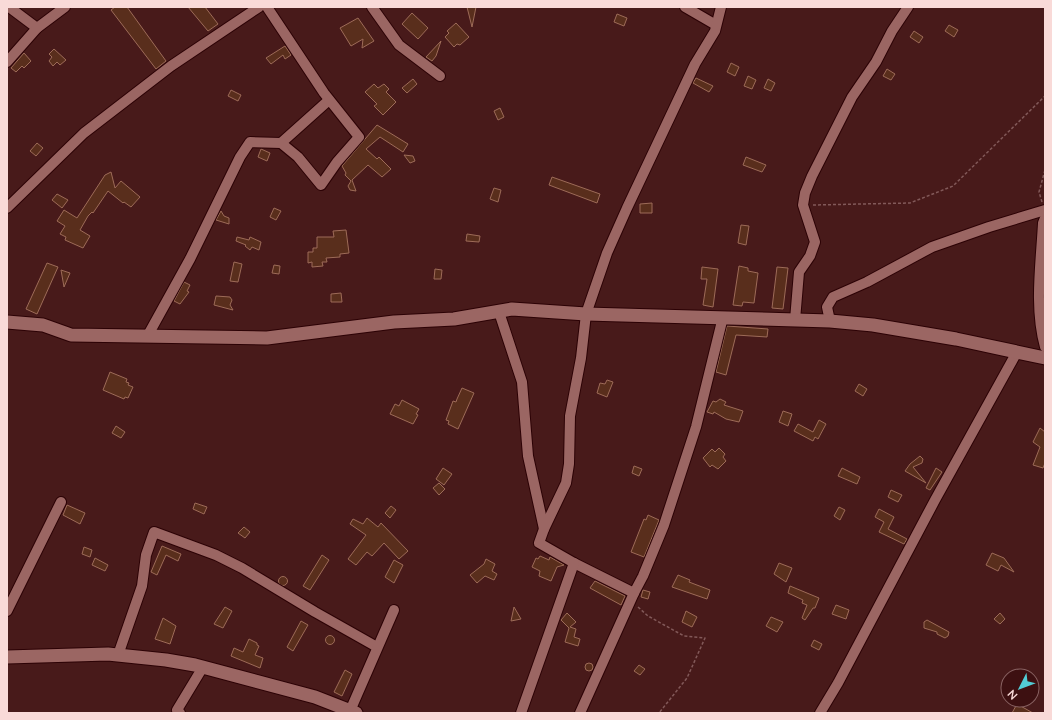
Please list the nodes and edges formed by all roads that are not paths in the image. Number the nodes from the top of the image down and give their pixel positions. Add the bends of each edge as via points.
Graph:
1 (9, 7) edge
2 (65, 7) edge
3 (260, 7) edge
4 (267, 7) edge
5 (372, 7) edge
6 (685, 7) edge
7 (721, 7) edge
8 (908, 7) edge
9 (716, 25) junction
10 (37, 28) junction
11 (7, 62) edge
12 (440, 76) dead end
13 (329, 100) junction
14 (281, 143) junction
15 (7, 208) edge
16 (1044, 208) edge
17 (1045, 218) edge
18 (499, 312) junction
19 (586, 314) junction
20 (723, 317) junction
21 (795, 320) junction
22 (830, 321) junction
23 (7, 322) edge
24 (148, 335) junction
25 (1045, 346) edge
26 (1017, 352) junction
27 (1045, 358) edge
28 (61, 502) dead end
29 (544, 529) junction
30 (574, 563) junction
31 (632, 597) junction
32 (394, 610) dead end
33 (7, 611) edge
34 (378, 647) junction
35 (118, 655) junction
36 (7, 657) edge
37 (203, 667) junction
38 (177, 712) edge
39 (353, 712) edge
40 (521, 713) edge
41 (580, 713) edge
42 (820, 713) edge

1 - 10 street
2 - 10 street
3 - 15 street via 171,66 84,133
4 - 13 street
5 - 12 street via 399,45
6 - 9 street
7 - 9 street
8 - 21 street via 852,97 805,193 803,205 815,242 810,256 799,272
9 - 19 street via 642,174 607,252
10 - 11 street
13 - 14 street
13 - 14 street via 359,137 337,162 322,185 298,157
14 - 24 street via 250,142
16 - 22 street via 932,247 833,297 827,307
17 - 25 street via 1039,312
18 - 19 street via 512,310
18 - 24 street via 454,319 332,328 266,338
18 - 29 street via 522,382 528,456
19 - 20 street
19 - 29 street via 570,416 566,483
20 - 21 street
20 - 31 street via 694,434 664,525
21 - 22 street
22 - 26 street via 873,325
23 - 24 street via 43,325 71,334
26 - 27 street
26 - 42 street
28 - 33 street
29 - 30 street via 539,543
30 - 31 street
30 - 40 street
31 - 41 street
32 - 34 street
34 - 35 street via 242,568 216,555 154,532 146,556 142,586
34 - 39 street
35 - 36 street
35 - 37 street
37 - 38 street
37 - 39 street via 315,698

